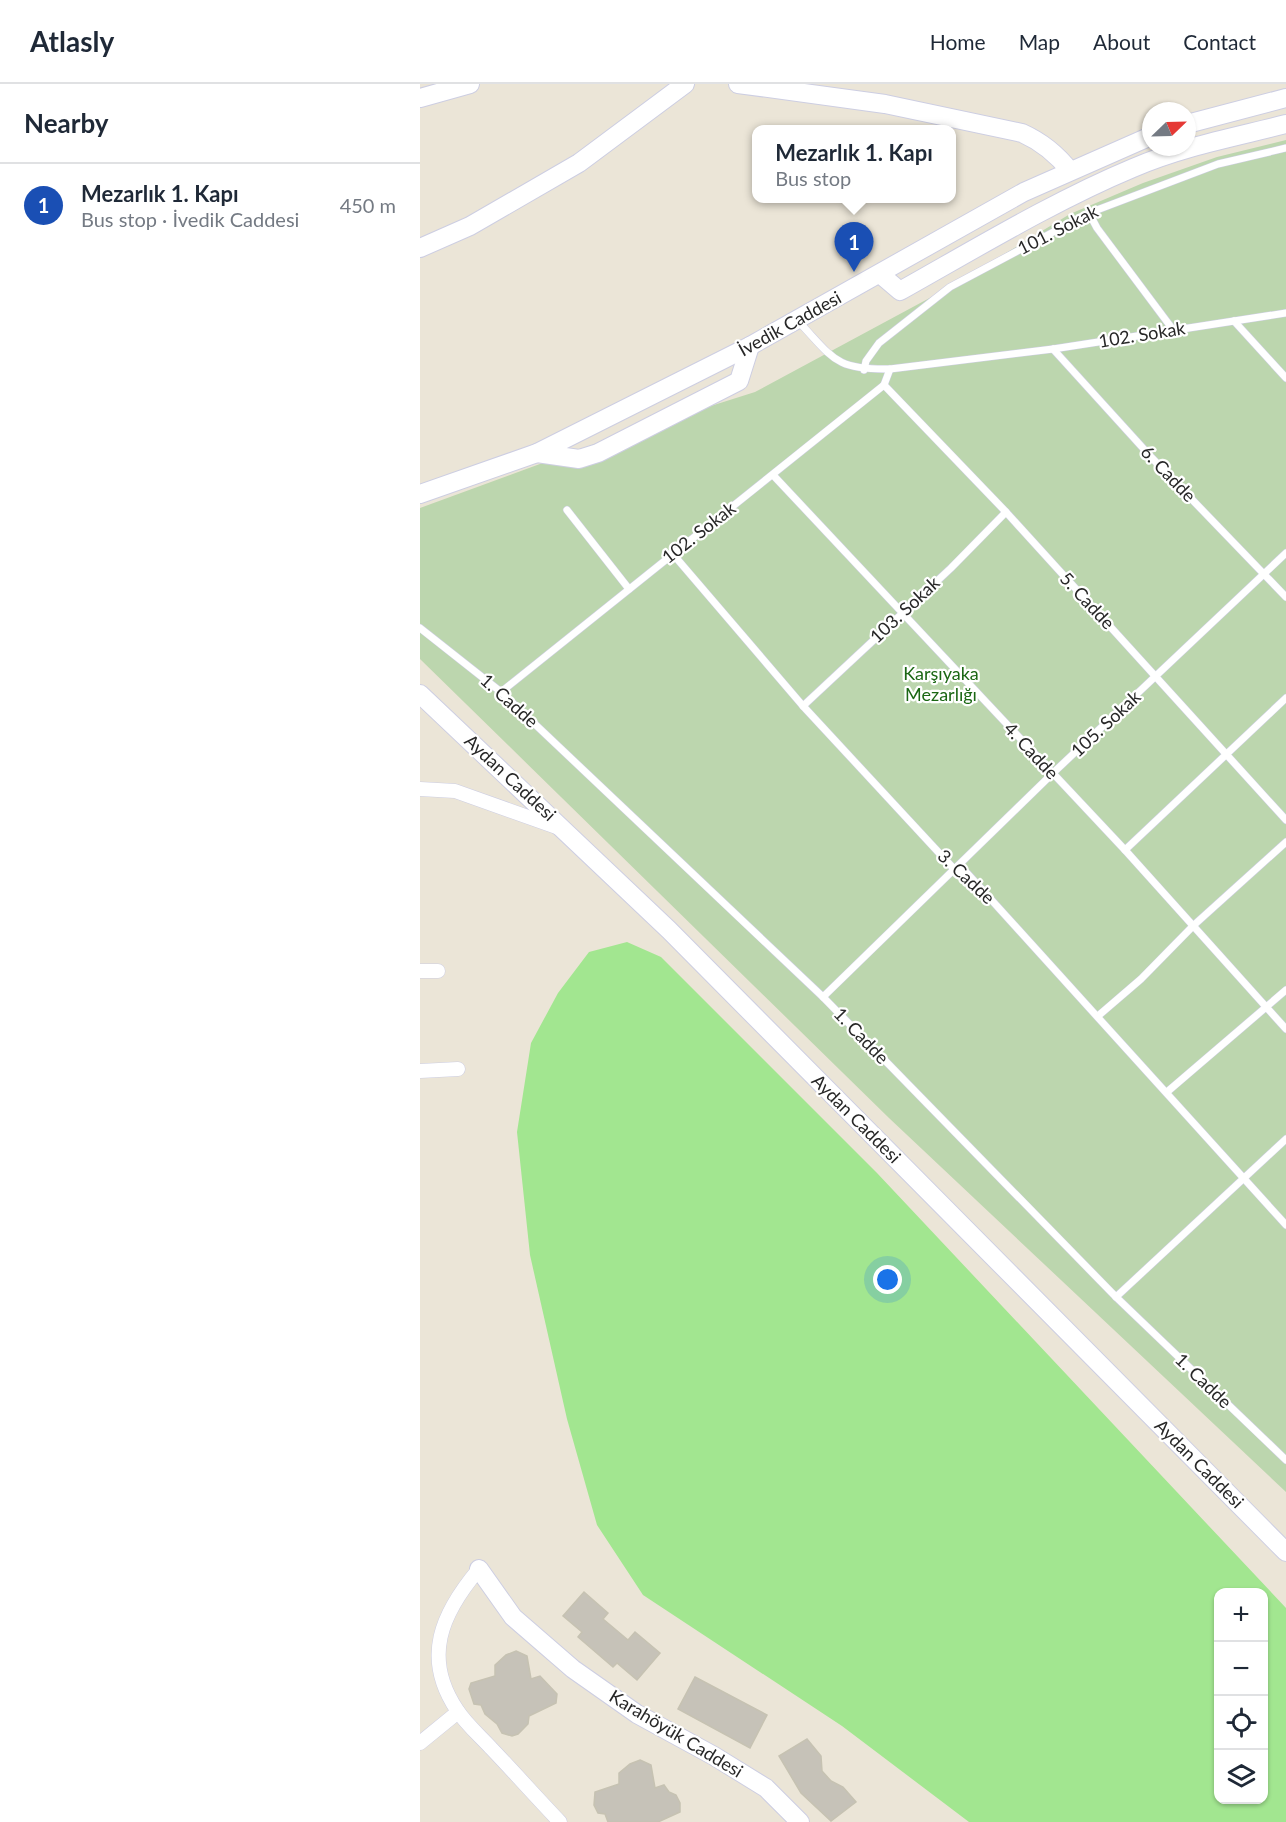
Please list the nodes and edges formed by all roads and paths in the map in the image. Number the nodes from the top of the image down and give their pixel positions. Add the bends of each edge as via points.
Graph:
1 (470, 84) edge
2 (738, 84) edge
3 (672, 87) edge
4 (420, 98) edge
5 (1286, 98) edge
6 (1264, 103) junction
7 (1196, 122) edge
8 (1278, 126) edge
9 (1142, 140) edge
10 (1286, 148) edge
11 (1070, 171) junction
12 (1024, 192) junction
13 (1089, 213) junction
14 (1037, 216) junction
15 (420, 248) edge
16 (880, 274) junction
17 (1286, 313) edge
18 (797, 320) junction
19 (1234, 321) junction
20 (1174, 331) junction
21 (750, 346) junction
22 (1053, 349) junction
23 (890, 369) junction
24 (864, 370) junction
25 (1286, 378) edge
26 (885, 385) junction
27 (537, 453) junction
28 (773, 475) junction
29 (420, 494) edge
30 (567, 510) dead end
31 (1006, 512) junction
32 (1286, 553) edge
33 (672, 554) junction
34 (1265, 574) junction
35 (629, 590) junction
36 (1286, 597) edge
37 (901, 614) junction
38 (420, 628) edge
39 (1157, 677) junction
40 (501, 692) junction
41 (420, 694) edge
42 (1286, 698) edge
43 (803, 706) junction
44 (1227, 755) junction
45 (1052, 774) junction
46 (420, 789) edge
47 (1286, 820) edge
48 (566, 830) junction
49 (1286, 842) edge
50 (1125, 850) junction
51 (954, 869) junction
52 (1194, 925) junction
53 (420, 971) edge
54 (438, 971) dead end
55 (1286, 990) edge
56 (823, 997) junction
57 (1266, 1008) junction
58 (1098, 1016) junction
59 (1286, 1029) edge
60 (458, 1070) dead end
61 (420, 1071) edge
62 (1167, 1092) junction
63 (1286, 1139) edge
64 (1244, 1177) junction
65 (1286, 1226) edge
66 (1116, 1297) junction
67 (1286, 1460) edge
68 (1286, 1552) edge
69 (479, 1569) joint
70 (458, 1712) junction
71 (420, 1743) edge
72 (560, 1822) edge
73 (800, 1822) edge

1 - 4 street
2 - 11 street via 885,104 1022,133 1040,141
3 - 15 street via 579,163 470,226
5 - 6 street
6 - 7 street
6 - 8 street
8 - 14 street via 1134,167
9 - 11 street, İvedik Caddesi
10 - 13 lane, 101. Sokak via 1218,164
11 - 12 street, İvedik Caddesi
12 - 14 street
12 - 16 street, İvedik Caddesi
13 - 20 lane
13 - 24 lane, 101. Sokak via 950,287 879,343
14 - 16 street via 900,291
16 - 18 street, İvedik Caddesi
17 - 19 lane, 102. Sokak
18 - 21 street, İvedik Caddesi
18 - 24 lane, 102. Sokak via 837,363
19 - 20 lane, 102. Sokak
19 - 25 lane
20 - 22 lane, 102. Sokak
21 - 27 street, İvedik Caddesi
21 - 27 street via 739,381 619,442 579,459
22 - 23 lane, 102. Sokak
22 - 34 lane, 6. Cadde
23 - 24 lane, 102. Sokak
23 - 26 lane
26 - 28 lane, 102. Sokak
26 - 31 lane, 5. Cadde
27 - 29 street, İvedik Caddesi
28 - 33 lane, 102. Sokak
28 - 37 lane, 4. Cadde
30 - 35 lane
31 - 37 lane, 103. Sokak
31 - 39 lane, 5. Cadde
32 - 34 lane, 105. Sokak
33 - 35 lane, 102. Sokak
33 - 43 lane, 3. Cadde
34 - 36 lane, 6. Cadde
34 - 39 lane, 105. Sokak
35 - 40 lane, 102. Sokak
37 - 43 lane, 103. Sokak
37 - 45 lane, 4. Cadde
38 - 40 lane, 1. Cadde
39 - 44 lane, 5. Cadde
39 - 45 lane, 105. Sokak
40 - 56 lane, 1. Cadde
41 - 48 street, Aydan Caddesi
42 - 44 lane
43 - 51 lane, 3. Cadde
44 - 47 lane, 5. Cadde
44 - 50 lane
45 - 50 lane, 4. Cadde
45 - 51 lane, 105. Sokak
46 - 48 street via 454,791
48 - 68 street, Aydan Caddesi
49 - 52 lane
50 - 52 lane, 4. Cadde
51 - 56 lane, 105. Sokak
51 - 58 lane, 3. Cadde via 967,873
52 - 57 lane, 4. Cadde
52 - 58 lane
53 - 54 street
55 - 57 lane
56 - 66 lane, 1. Cadde
57 - 59 lane, 4. Cadde
57 - 62 lane
58 - 62 lane, 3. Cadde
60 - 61 street
62 - 64 lane, 3. Cadde
63 - 64 lane
64 - 65 lane, 3. Cadde
64 - 66 lane
66 - 67 lane, 1. Cadde
69 - 70 street via 465,1585 443,1625 437,1658 443,1685
69 - 73 street, Karahöyük Caddesi via 513,1617 573,1669 637,1714 766,1788
70 - 71 street
70 - 72 street

